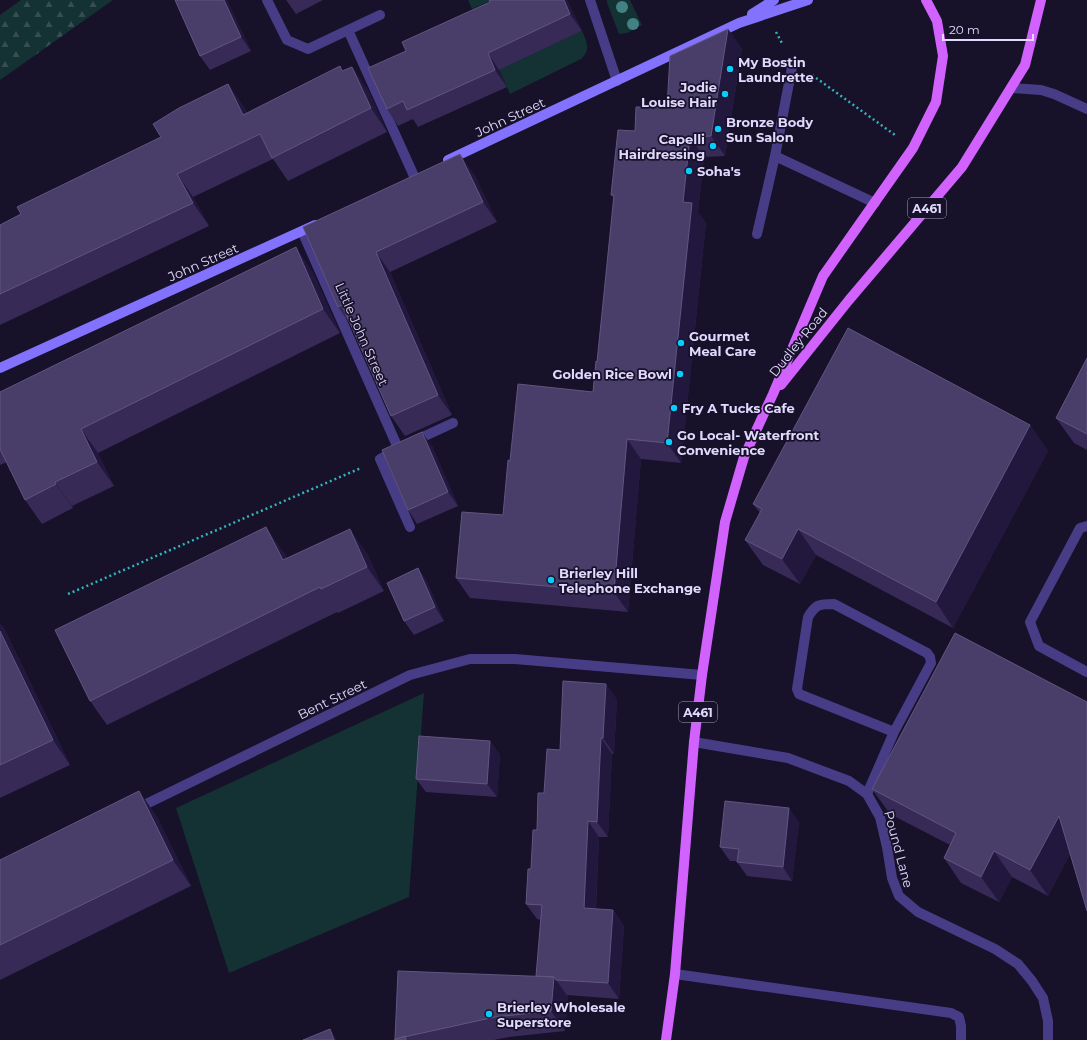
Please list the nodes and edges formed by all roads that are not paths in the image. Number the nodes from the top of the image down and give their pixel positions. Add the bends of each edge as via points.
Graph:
1 (267, 0) edge
2 (590, 0) edge
3 (774, 0) edge
4 (808, 0) edge
5 (926, 0) edge
6 (1041, 0) edge
7 (380, 15) dead end
8 (739, 23) junction
9 (348, 30) junction
10 (793, 62) road end
11 (617, 80) junction
12 (1011, 88) junction
13 (1087, 110) edge
14 (775, 156) junction
15 (442, 163) edge
16 (414, 177) edge
17 (875, 203) junction
18 (323, 221) edge
19 (302, 231) junction
20 (758, 234) dead end
21 (0, 368) edge
22 (773, 394) junction
23 (453, 423) dead end
24 (398, 448) junction
25 (1087, 526) edge
26 (410, 527) dead end
27 (1087, 672) edge
28 (702, 675) junction
29 (894, 732) junction
30 (694, 742) junction
31 (867, 794) junction
32 (127, 813) edge
33 (675, 974) junction
34 (666, 1040) edge
35 (960, 1040) edge
36 (1048, 1040) edge

1 - 9 street via 287,40 308,49
2 - 11 street
3 - 8 main road, John Street
4 - 8 main road, John Street
5 - 17 main road, Dudley Road / A461 via 936,21 943,56 936,102 913,148
6 - 12 main road, Dudley Road / A461 via 1025,65
7 - 9 street
8 - 11 main road, John Street
9 - 16 street
10 - 14 street
11 - 15 main road, John Street
12 - 13 street via 1041,90
12 - 22 main road, Dudley Road / A461 via 962,167 848,300
14 - 17 street
14 - 20 street
17 - 22 main road, Dudley Road / A461 via 823,276
18 - 19 main road, John Street
19 - 21 main road, John Street
19 - 24 street, Little John Street
22 - 28 main road, A461 via 744,457 725,522
23 - 24 street
24 - 26 street via 380,459
25 - 27 street via 1080,528 1030,622 1039,646
28 - 30 main road, A461
28 - 32 street, Bent Street via 515,659 470,659 410,675
29 - 29 street via 931,663 930,657 927,653 834,604 822,604 814,608 808,618 797,689 800,694
29 - 31 street
30 - 31 street, Pound Lane via 788,758 849,781
30 - 33 main road, A461
31 - 36 street, Pound Lane via 880,817 892,878 899,896 918,912 1018,964 1043,998 1048,1021
33 - 34 main road, A461
33 - 35 street via 951,1013 959,1017

